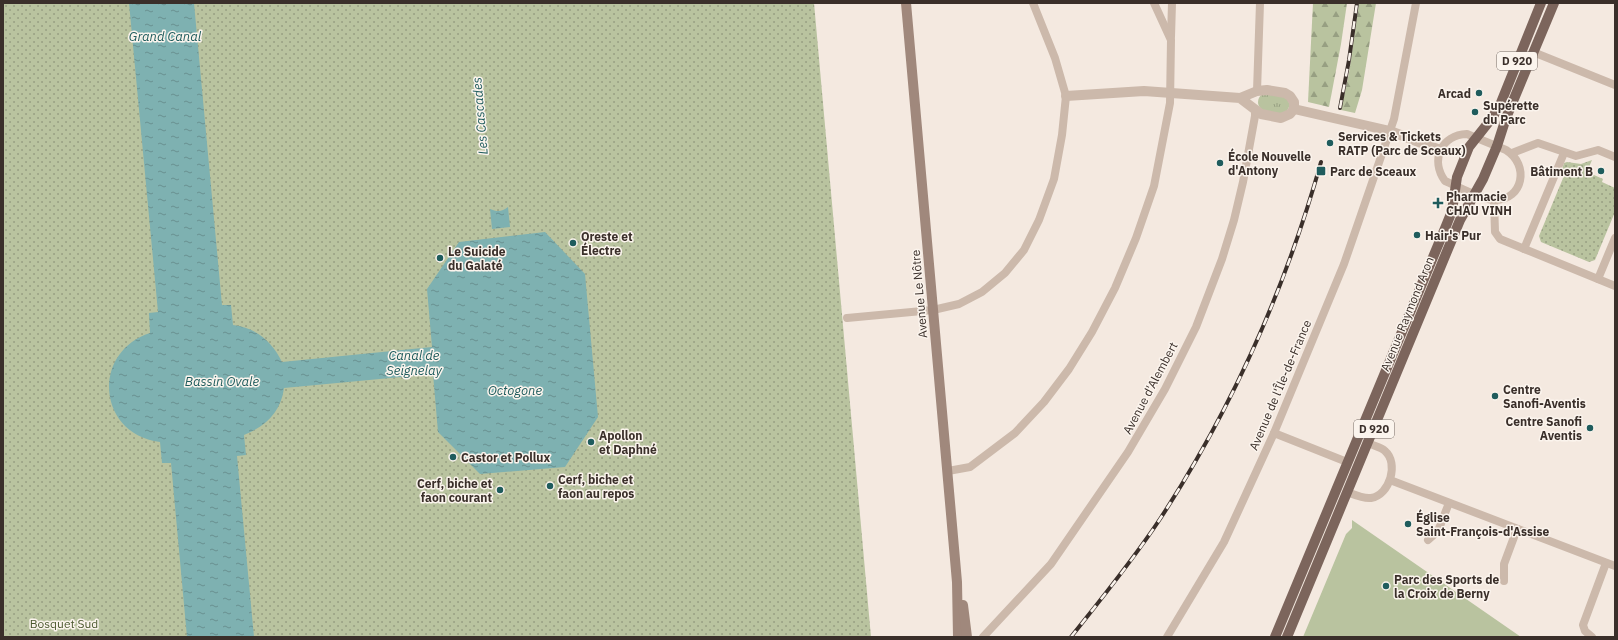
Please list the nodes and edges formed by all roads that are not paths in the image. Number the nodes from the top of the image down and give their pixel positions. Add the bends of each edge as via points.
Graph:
1 (906, 3) edge
2 (1033, 3) edge
3 (1154, 3) edge
4 (1172, 3) edge
5 (1260, 3) edge
6 (1416, 3) edge
7 (1542, 3) edge
8 (1554, 3) edge
9 (1171, 40) junction
10 (1533, 52) junction
11 (1615, 85) edge
12 (1256, 91) junction
13 (1171, 93) junction
14 (1066, 96) junction
15 (1240, 98) junction
16 (1255, 109) junction
17 (1294, 109) junction
18 (1390, 131) junction
19 (1476, 138) junction
20 (1497, 146) junction
21 (1440, 150) junction
22 (1512, 153) junction
23 (1564, 153) junction
24 (1615, 157) edge
25 (1456, 181) junction
26 (1476, 194) junction
27 (1494, 200) junction
28 (1615, 238) edge
29 (1524, 249) junction
30 (1598, 279) junction
31 (1615, 286) edge
32 (933, 310) junction
33 (847, 318) dead end
34 (1274, 432) junction
35 (1368, 443) junction
36 (1347, 462) junction
37 (948, 471) junction
38 (1390, 480) junction
39 (1347, 492) junction
40 (1449, 503) junction
41 (1517, 529) junction
42 (1428, 540) dead end
43 (1606, 563) junction
44 (1615, 566) edge
45 (1504, 581) dead end
46 (957, 582) junction
47 (958, 637) edge
48 (967, 637) edge
49 (983, 637) edge
50 (1167, 637) edge
51 (1274, 637) edge
52 (1287, 637) edge
53 (1592, 637) edge

1 - 32 main road, Avenue Le Nôtre
2 - 14 street via 1055,58
3 - 9 street
4 - 9 street
5 - 12 street
6 - 18 street, Avenue de l'Île-de-France
7 - 19 main road, D 920 via 1500,104
8 - 10 main road, Avenue Raymond Aron / D 920
9 - 13 street
10 - 11 street
10 - 20 main road, Avenue Raymond Aron / D 920
12 - 15 street
12 - 16 street
12 - 17 street via 1285,93 1292,99
13 - 14 street via 1144,91
13 - 15 street
13 - 37 street via 1154,186 1115,288 1092,332 1069,369 1015,434 970,467
14 - 32 street via 1054,178 1039,220 1024,250 1005,273 982,292 959,304
15 - 16 street
16 - 17 street via 1261,114 1281,118
16 - 49 street, Avenue d'Alembert via 1243,182 1222,259 1196,327 1165,389 1128,452 1051,564
17 - 18 street
18 - 21 street
18 - 34 street, Avenue de l'Île-de-France via 1344,264
19 - 20 street
19 - 21 street via 1467,134 1453,137
19 - 25 main road, D 920 via 1469,147
20 - 22 street
20 - 26 main road, Avenue Raymond Aron / D 920
21 - 25 street via 1438,165 1441,175 1445,181
22 - 23 street via 1538,143
22 - 27 street via 1521,166 1520,184 1503,199
23 - 24 street via 1576,156 1598,150
23 - 29 street
25 - 26 street
25 - 36 main road, Avenue Raymond Aron / D 920 via 1452,211
26 - 27 street
26 - 35 main road, Avenue Raymond Aron / D 920 via 1460,220
27 - 29 street via 1495,232 1500,239
28 - 30 street
29 - 30 street
30 - 31 street
32 - 33 street
32 - 37 main road, Avenue Le Nôtre
34 - 36 street
34 - 50 street, Avenue de l'Île-de-France via 1224,542
35 - 38 street via 1384,449 1389,455 1392,467
35 - 39 main road, Avenue Raymond Aron / D 920
36 - 51 main road, Avenue Raymond Aron / D 920
37 - 46 main road, Avenue Le Nôtre
38 - 39 street via 1385,490 1373,498
38 - 40 street
39 - 52 main road, Avenue Raymond Aron / D 920
40 - 41 street
40 - 42 street via 1438,531
41 - 43 street
41 - 45 street via 1504,564
43 - 44 street
43 - 53 street via 1583,625
46 - 47 main road, Avenue Le Nôtre
46 - 48 main road, Avenue Le Nôtre

